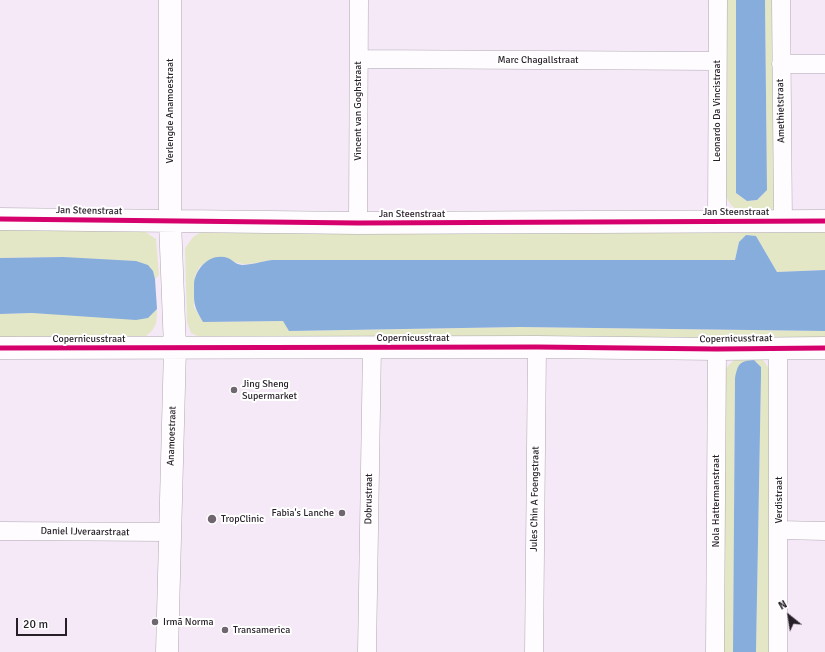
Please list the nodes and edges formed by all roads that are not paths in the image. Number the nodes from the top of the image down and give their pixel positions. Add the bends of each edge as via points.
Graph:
1 (170, 0) edge
2 (359, 0) edge
3 (718, 0) edge
4 (781, 0) edge
5 (358, 59) junction
6 (717, 61) junction
7 (781, 64) junction
8 (825, 64) edge
9 (0, 219) edge
10 (170, 221) junction
11 (717, 221) junction
12 (782, 221) junction
13 (825, 222) edge
14 (358, 223) junction
15 (372, 347) junction
16 (537, 347) junction
17 (0, 348) edge
18 (175, 348) junction
19 (778, 348) junction
20 (825, 348) edge
21 (717, 349) junction
22 (779, 530) junction
23 (0, 531) edge
24 (825, 531) edge
25 (169, 532) junction
26 (167, 652) edge
27 (367, 652) edge
28 (534, 652) edge
29 (715, 652) edge
30 (778, 652) edge

1 - 10 street, Verlengde Anamoestraat
2 - 5 street, Vincent van Goghstraat
3 - 6 street, Leonardo Da Vincistraat
4 - 7 street, Amethietstraat
5 - 6 street, Marc Chagallstraat
5 - 14 street, Vincent van Goghstraat
6 - 11 street, Leonardo Da Vincistraat
7 - 8 street
7 - 12 street, Amethietstraat
9 - 10 street, Jan Steenstraat
10 - 14 street, Jan Steenstraat
10 - 18 street, Anamoestraat
11 - 12 street, Jan Steenstraat
11 - 14 street, Jan Steenstraat
12 - 13 street, Jan Steenstraat
15 - 16 street, Copernicusstraat
15 - 18 street, Copernicusstraat
15 - 27 street, Dobrustraat
16 - 21 street, Copernicusstraat
16 - 28 street, Jules Chin A Foengstraat
17 - 18 street, Copernicusstraat
18 - 25 street, Anamoestraat
19 - 20 street, Copernicusstraat
19 - 21 street, Copernicusstraat
19 - 22 street, Verdistraat
21 - 29 street, Nola Hattermanstraat
22 - 24 street
22 - 30 street, Verdistraat
23 - 25 street, Daniel IJveraarstraat
25 - 26 street, Anamoestraat

